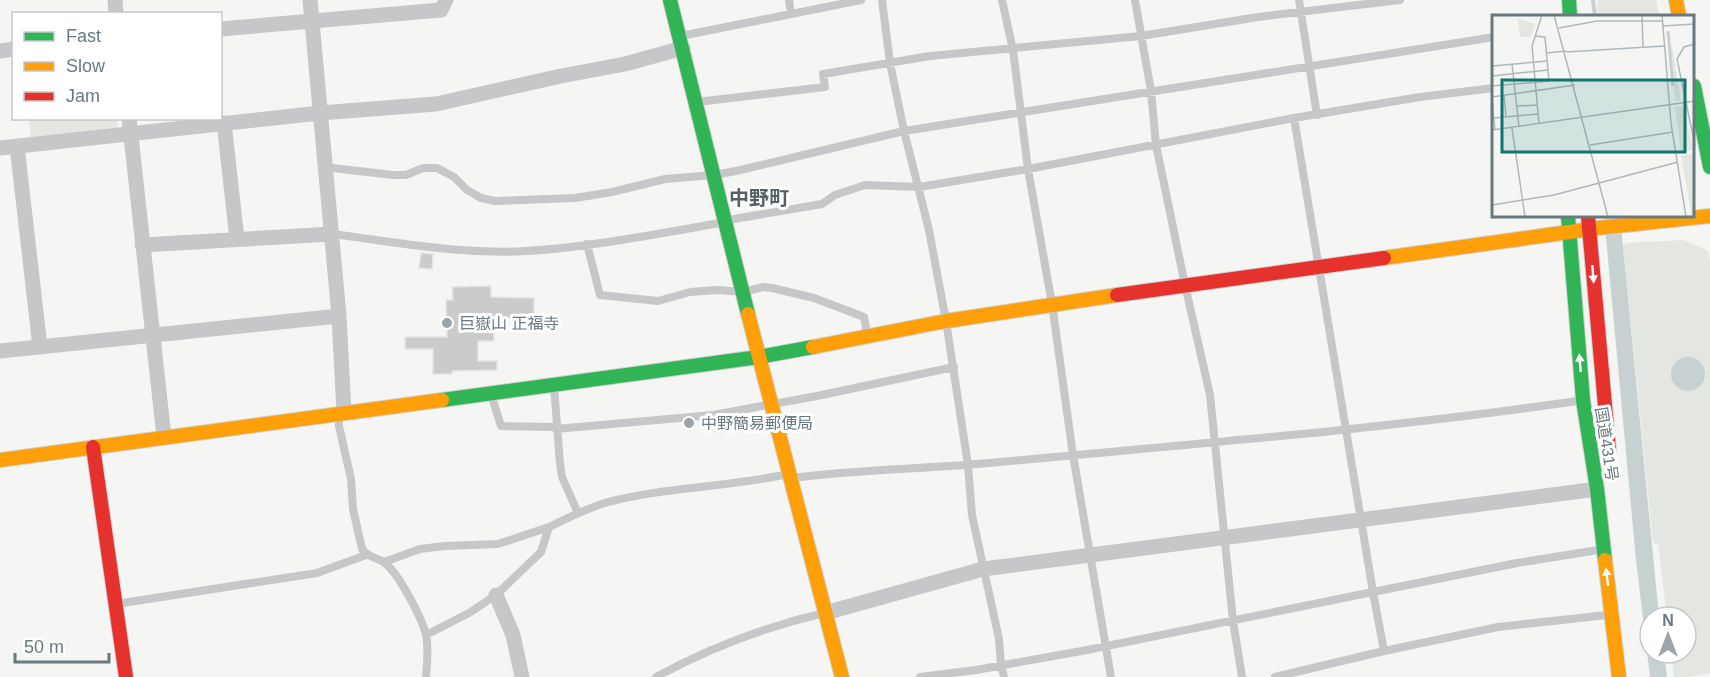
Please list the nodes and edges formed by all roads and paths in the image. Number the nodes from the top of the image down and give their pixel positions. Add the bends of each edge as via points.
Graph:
1 (310, 0) edge
2 (447, 0) edge
3 (670, 0) edge
4 (789, 0) edge
5 (861, 0) edge
6 (882, 0) edge
7 (1002, 0) edge
8 (1135, 0) edge
9 (1299, 0) edge
10 (1400, 0) edge
11 (1569, 0) edge
12 (1676, 0) edge
13 (1301, 11) junction
14 (791, 14) junction
15 (1570, 15) edge
16 (1679, 15) edge
17 (312, 20) junction
18 (222, 28) edge
19 (1141, 36) junction
20 (1492, 37) edge
21 (681, 42) junction
22 (1013, 50) junction
23 (890, 63) junction
24 (1310, 67) junction
25 (1492, 88) edge
26 (1151, 91) junction
27 (1695, 91) edge
28 (696, 102) junction
29 (320, 112) junction
30 (1021, 113) junction
31 (1317, 115) junction
32 (1294, 118) junction
33 (224, 123) junction
34 (129, 126) edge
35 (904, 131) junction
36 (1156, 145) junction
37 (17, 146) junction
38 (0, 148) edge
39 (324, 167) junction
40 (1710, 167) edge
41 (1028, 169) junction
42 (714, 175) junction
43 (919, 187) junction
44 (1710, 216) edge
45 (1568, 218) edge
46 (1693, 218) edge
47 (1695, 218) edge
48 (726, 222) junction
49 (1592, 225) edge
50 (1569, 232) junction
51 (332, 234) junction
52 (237, 239) junction
53 (142, 244) junction
54 (587, 244) junction
55 (1319, 267) junction
56 (1185, 285) junction
57 (743, 292) junction
58 (1052, 304) junction
59 (339, 316) junction
60 (946, 321) junction
61 (153, 335) junction
62 (867, 336) junction
63 (40, 347) junction
64 (0, 351) edge
65 (759, 357) junction
66 (954, 367) junction
67 (554, 384) junction
68 (491, 393) junction
69 (1583, 400) junction
70 (771, 404) junction
71 (341, 412) junction
72 (556, 428) junction
73 (1347, 429) junction
74 (164, 437) junction
75 (1215, 442) junction
76 (93, 447) junction
77 (1073, 455) junction
78 (0, 460) edge
79 (968, 465) junction
80 (1610, 465) dead end
81 (790, 476) junction
82 (1597, 489) junction
83 (578, 513) junction
84 (1362, 519) junction
85 (549, 528) junction
86 (1225, 536) junction
87 (1604, 550) junction
88 (366, 555) junction
89 (1089, 555) junction
90 (384, 562) junction
91 (983, 569) junction
92 (1623, 591) dead end
93 (1373, 592) junction
94 (496, 595) junction
95 (114, 604) junction
96 (825, 613) junction
97 (1611, 615) junction
98 (1233, 621) junction
99 (426, 635) junction
100 (1106, 646) junction
101 (1384, 651) junction
102 (1001, 665) junction
103 (1632, 666) dead end
104 (1312, 673) edge
105 (658, 676) edge
106 (126, 677) edge
107 (426, 677) edge
108 (522, 677) edge
109 (842, 677) edge
110 (920, 677) edge
111 (1004, 677) edge
112 (1111, 677) edge
113 (1242, 677) edge
114 (1275, 677) edge
115 (1619, 677) edge

1 - 17 street
2 - 17 street via 441,10
3 - 21 main road
4 - 14 lane
5 - 14 lane
6 - 23 lane
7 - 22 lane
8 - 19 lane
9 - 13 lane
10 - 13 lane
11 - 15 main road
12 - 16 main road
13 - 19 lane
13 - 24 lane
14 - 21 lane
17 - 18 street
17 - 29 street
19 - 22 lane
19 - 26 lane
20 - 24 lane
21 - 28 main road
21 - 29 street via 625,64 436,104
22 - 23 lane via 972,51
22 - 30 lane
23 - 28 lane via 823,74 825,87
23 - 35 lane
24 - 26 lane
24 - 31 lane
25 - 31 lane
26 - 30 lane
26 - 36 lane
27 - 40 main road
28 - 42 main road
29 - 33 street
29 - 39 street
30 - 35 lane
30 - 41 lane
31 - 32 lane
32 - 36 lane
32 - 55 lane
33 - 34 street
33 - 52 street
34 - 37 street
34 - 53 street
35 - 42 lane
35 - 43 lane
36 - 41 lane
36 - 56 lane
37 - 38 street
37 - 63 street
39 - 42 lane via 393,175 437,168 481,198 495,201 575,198 665,179
39 - 51 street
41 - 43 lane
41 - 58 lane
42 - 48 main road
43 - 48 lane via 865,185 822,204
43 - 60 lane
44 - 47 main road
45 - 50 main road, 国道431号
46 - 49 main road
48 - 54 lane
48 - 57 main road
49 - 50 main road
49 -> 80 main road, 国道431号
50 - 55 main road
69 -> 50 main road, 国道431号
51 - 52 street
51 - 54 lane via 459,250 527,251
51 - 59 street
52 - 53 street
53 - 61 street
54 - 57 lane via 600,295 658,301 690,292
55 - 56 main road
55 - 73 lane
56 - 58 main road
56 - 75 lane via 1210,395
57 - 62 lane via 763,287 814,298 864,317
57 - 65 main road
58 - 60 main road
58 - 77 lane
59 - 61 street
59 - 71 street
60 - 62 main road
60 - 66 lane
61 - 63 street
61 - 74 street
62 - 65 main road
63 - 64 street
65 - 67 main road
65 - 70 main road
66 - 70 lane
66 - 79 lane
67 - 68 main road
67 - 72 lane
68 - 71 main road
68 - 72 lane via 501,426
69 - 73 lane
69 - 82 main road, 国道431号
70 - 72 lane via 713,415
70 - 81 main road
71 - 74 main road
71 - 88 lane via 339,426 351,479 353,509
72 - 83 lane via 562,477
73 - 75 lane
73 - 84 lane
74 - 76 main road
75 - 77 lane
75 - 86 lane
76 - 78 main road
76 - 95 main road
77 - 79 lane
77 - 89 lane
79 - 81 lane
79 - 91 lane via 972,515
81 - 83 lane via 643,495
81 - 96 main road
82 - 84 street
82 - 87 main road, 国道431号
83 - 85 lane
84 - 86 street
84 - 93 lane
85 - 90 lane via 498,544 420,549
85 - 94 lane via 541,552
86 - 89 street
86 - 98 lane
87 - 93 lane
97 -> 87 main road, 国道431号
88 - 90 lane
88 - 95 lane via 317,573
89 - 91 street
89 - 100 lane
90 - 99 lane via 396,574
91 - 96 street
91 - 102 lane
92 - 103 main road
93 - 98 lane
93 - 101 lane
94 - 99 lane via 469,614
94 - 108 street via 513,635
95 - 106 main road
96 - 105 lane via 733,640
96 - 109 main road
97 - 101 lane via 1498,627
97 - 115 main road, 国道431号
98 - 100 lane
98 - 113 lane
99 - 107 lane
100 - 102 lane
100 - 112 lane
101 - 104 lane
102 - 110 lane
102 - 111 lane
104 - 114 lane

